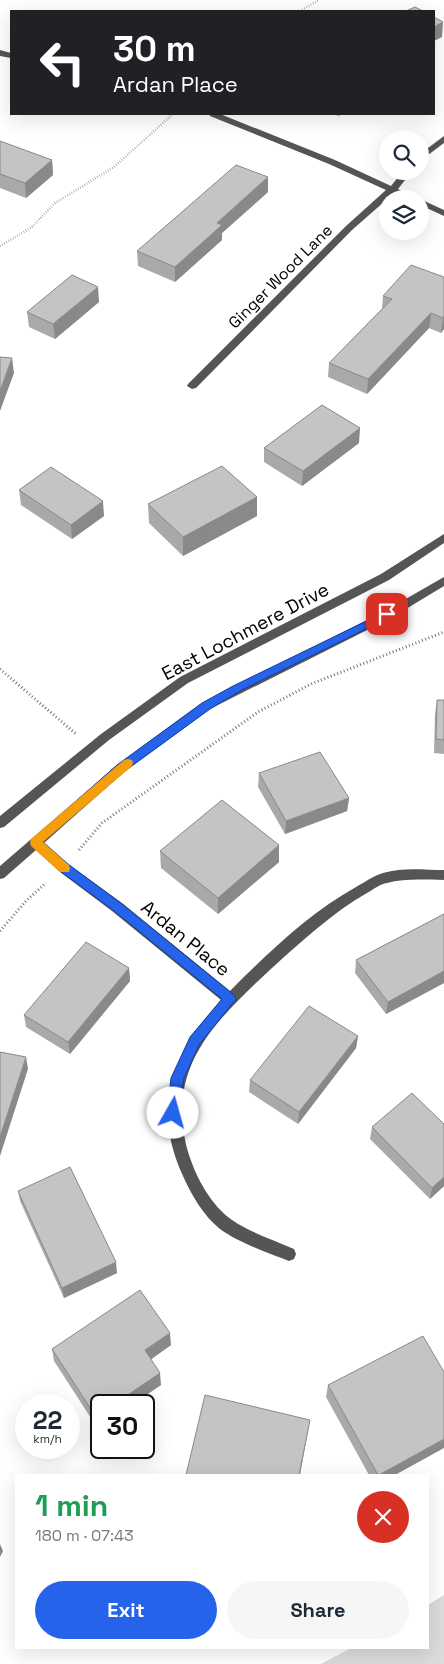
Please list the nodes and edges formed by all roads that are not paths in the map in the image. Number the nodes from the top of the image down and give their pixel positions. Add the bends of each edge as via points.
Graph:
1 (215, 115) edge
2 (444, 138) edge
3 (429, 150) edge
4 (400, 180) edge
5 (392, 190) joint
6 (379, 201) edge
7 (429, 206) edge
8 (444, 213) edge
9 (192, 386) dead end
10 (444, 538) edge
11 (444, 581) edge
12 (0, 823) edge
13 (36, 842) junction
14 (0, 874) edge
15 (444, 875) edge
16 (230, 999) junction
17 (289, 1254) dead end

1 - 5 street
2 - 3 street
4 - 5 street, Ginger Wood Lane
6 - 9 street, Ginger Wood Lane
7 - 8 street
10 - 12 street, East Lochmere Drive via 385,577 184,680 92,748
11 - 13 street via 387,614 206,706 121,768
13 - 14 street
13 - 16 street, Ardan Place via 64,868
15 - 16 street via 382,878 347,897
16 - 17 street via 194,1041 177,1078 173,1113 178,1146 193,1183 210,1208 227,1225

